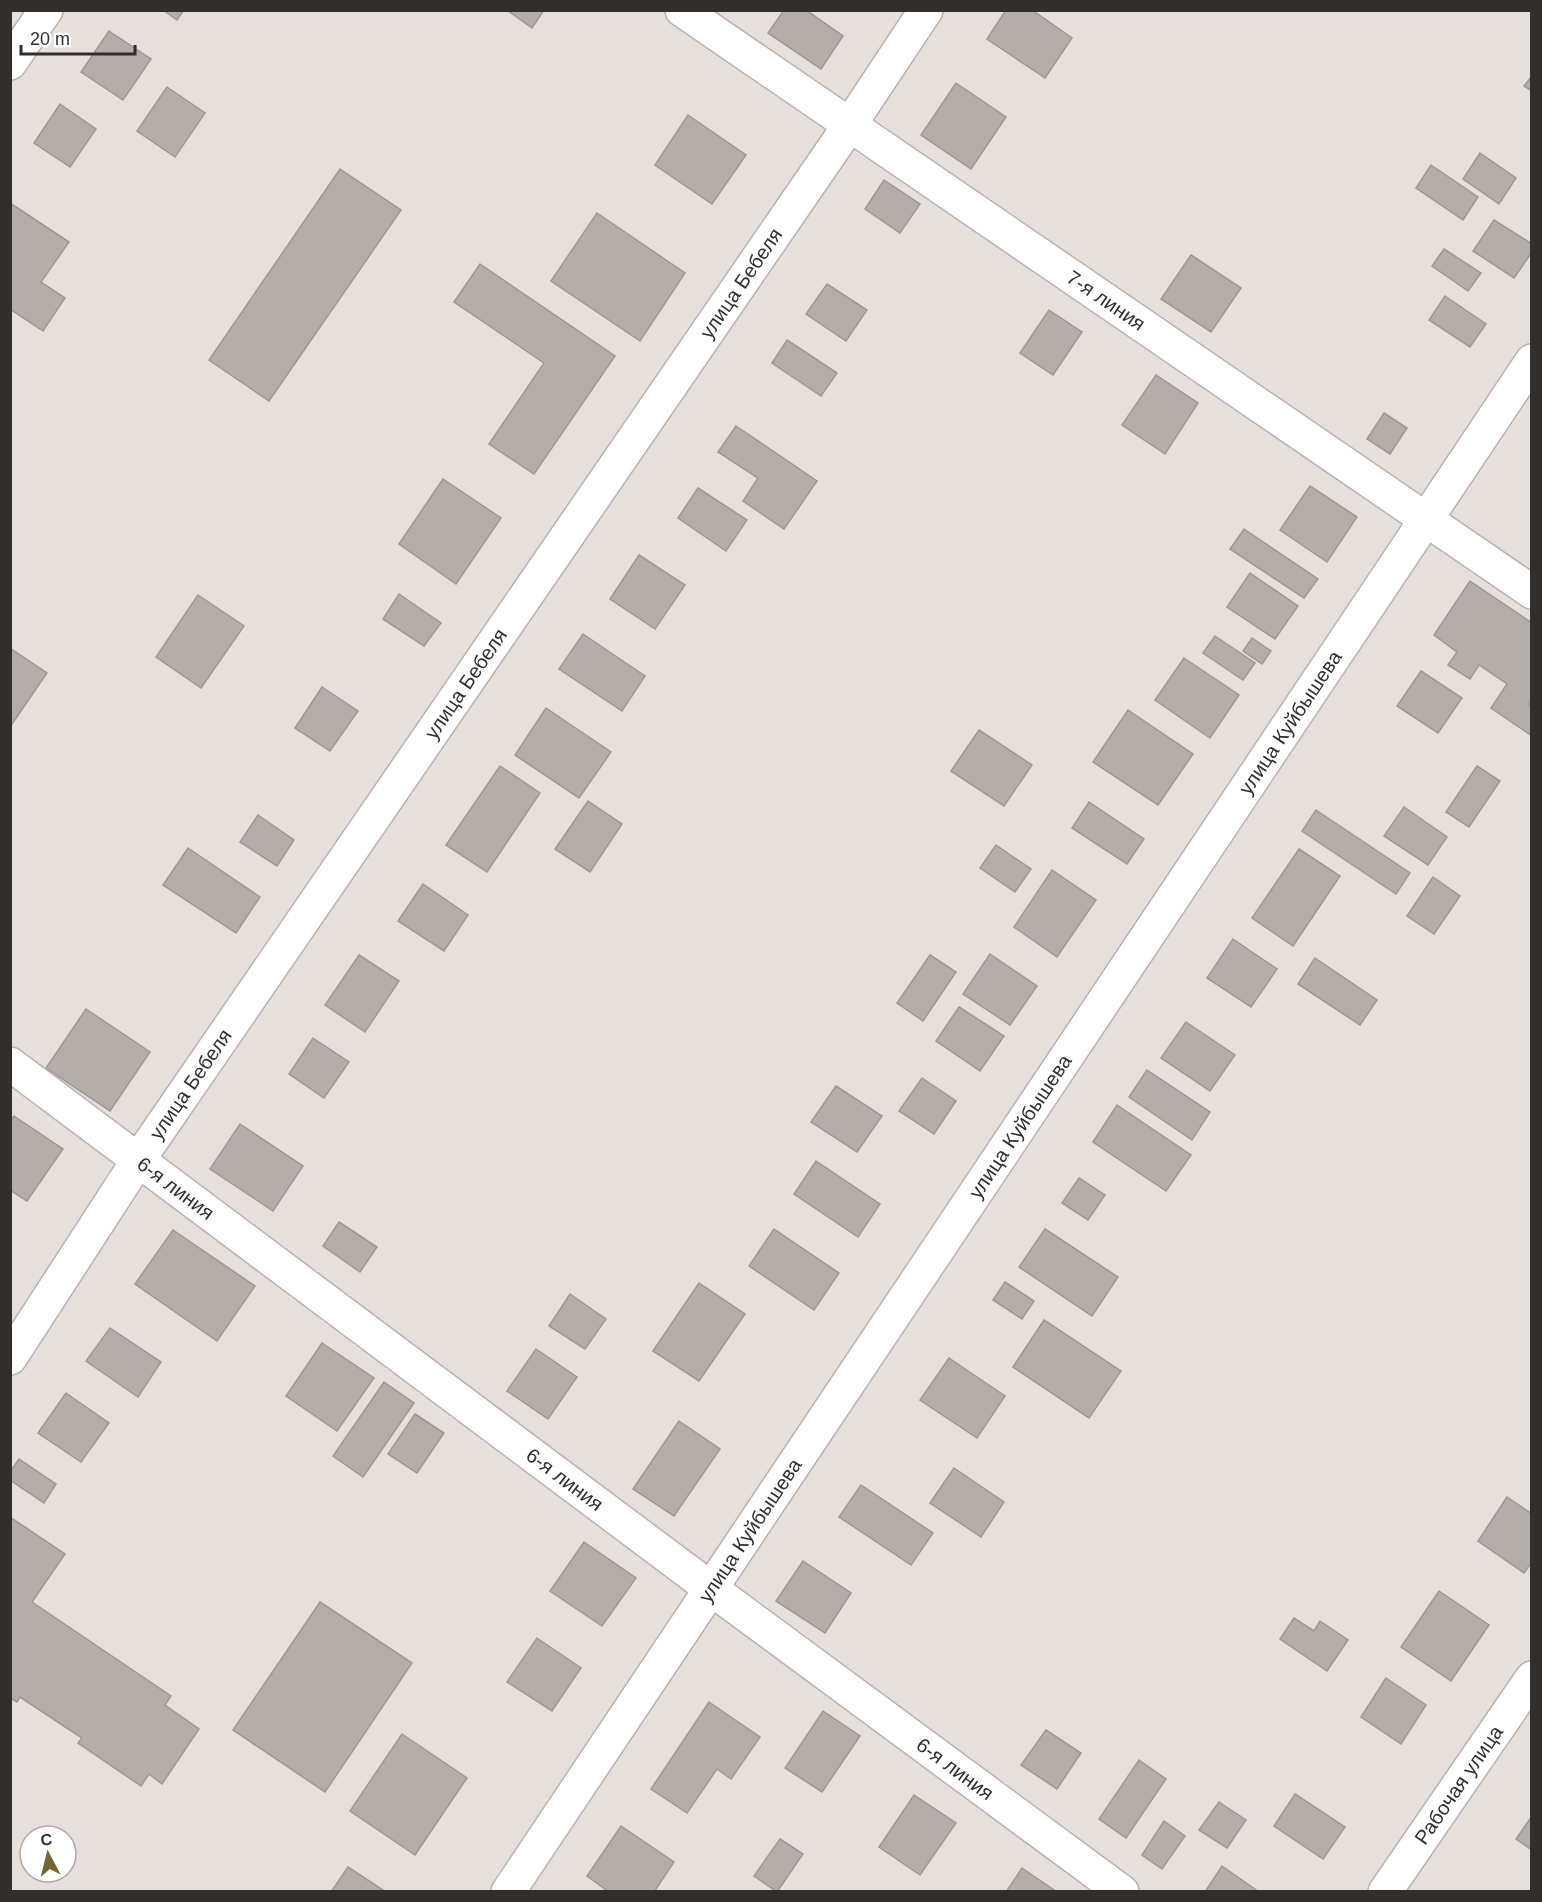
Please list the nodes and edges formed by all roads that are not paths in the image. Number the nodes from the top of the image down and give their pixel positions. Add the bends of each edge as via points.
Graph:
1 (46, 10) edge
2 (682, 10) edge
3 (926, 10) edge
4 (10, 63) edge
5 (849, 126) junction
6 (1532, 361) edge
7 (1425, 519) junction
8 (1532, 592) edge
9 (10, 1064) edge
10 (140, 1159) junction
11 (10, 1358) edge
12 (710, 1588) junction
13 (1532, 1678) edge
14 (508, 1892) edge
15 (1122, 1892) edge
16 (1385, 1892) edge

1 - 4 street
2 - 5 street, 7-я линия
3 - 5 street, улица Бебеля
5 - 7 street, 7-я линия
5 - 10 street, улица Бебеля
6 - 7 street, улица Куйбышева
7 - 8 street, 7-я линия
7 - 12 street, улица Куйбышева
9 - 10 street, 6-я линия
10 - 11 street, улица Бебеля
10 - 12 street, 6-я линия
12 - 14 street, улица Куйбышева
12 - 15 street, 6-я линия
13 - 16 street, Рабочая улица

